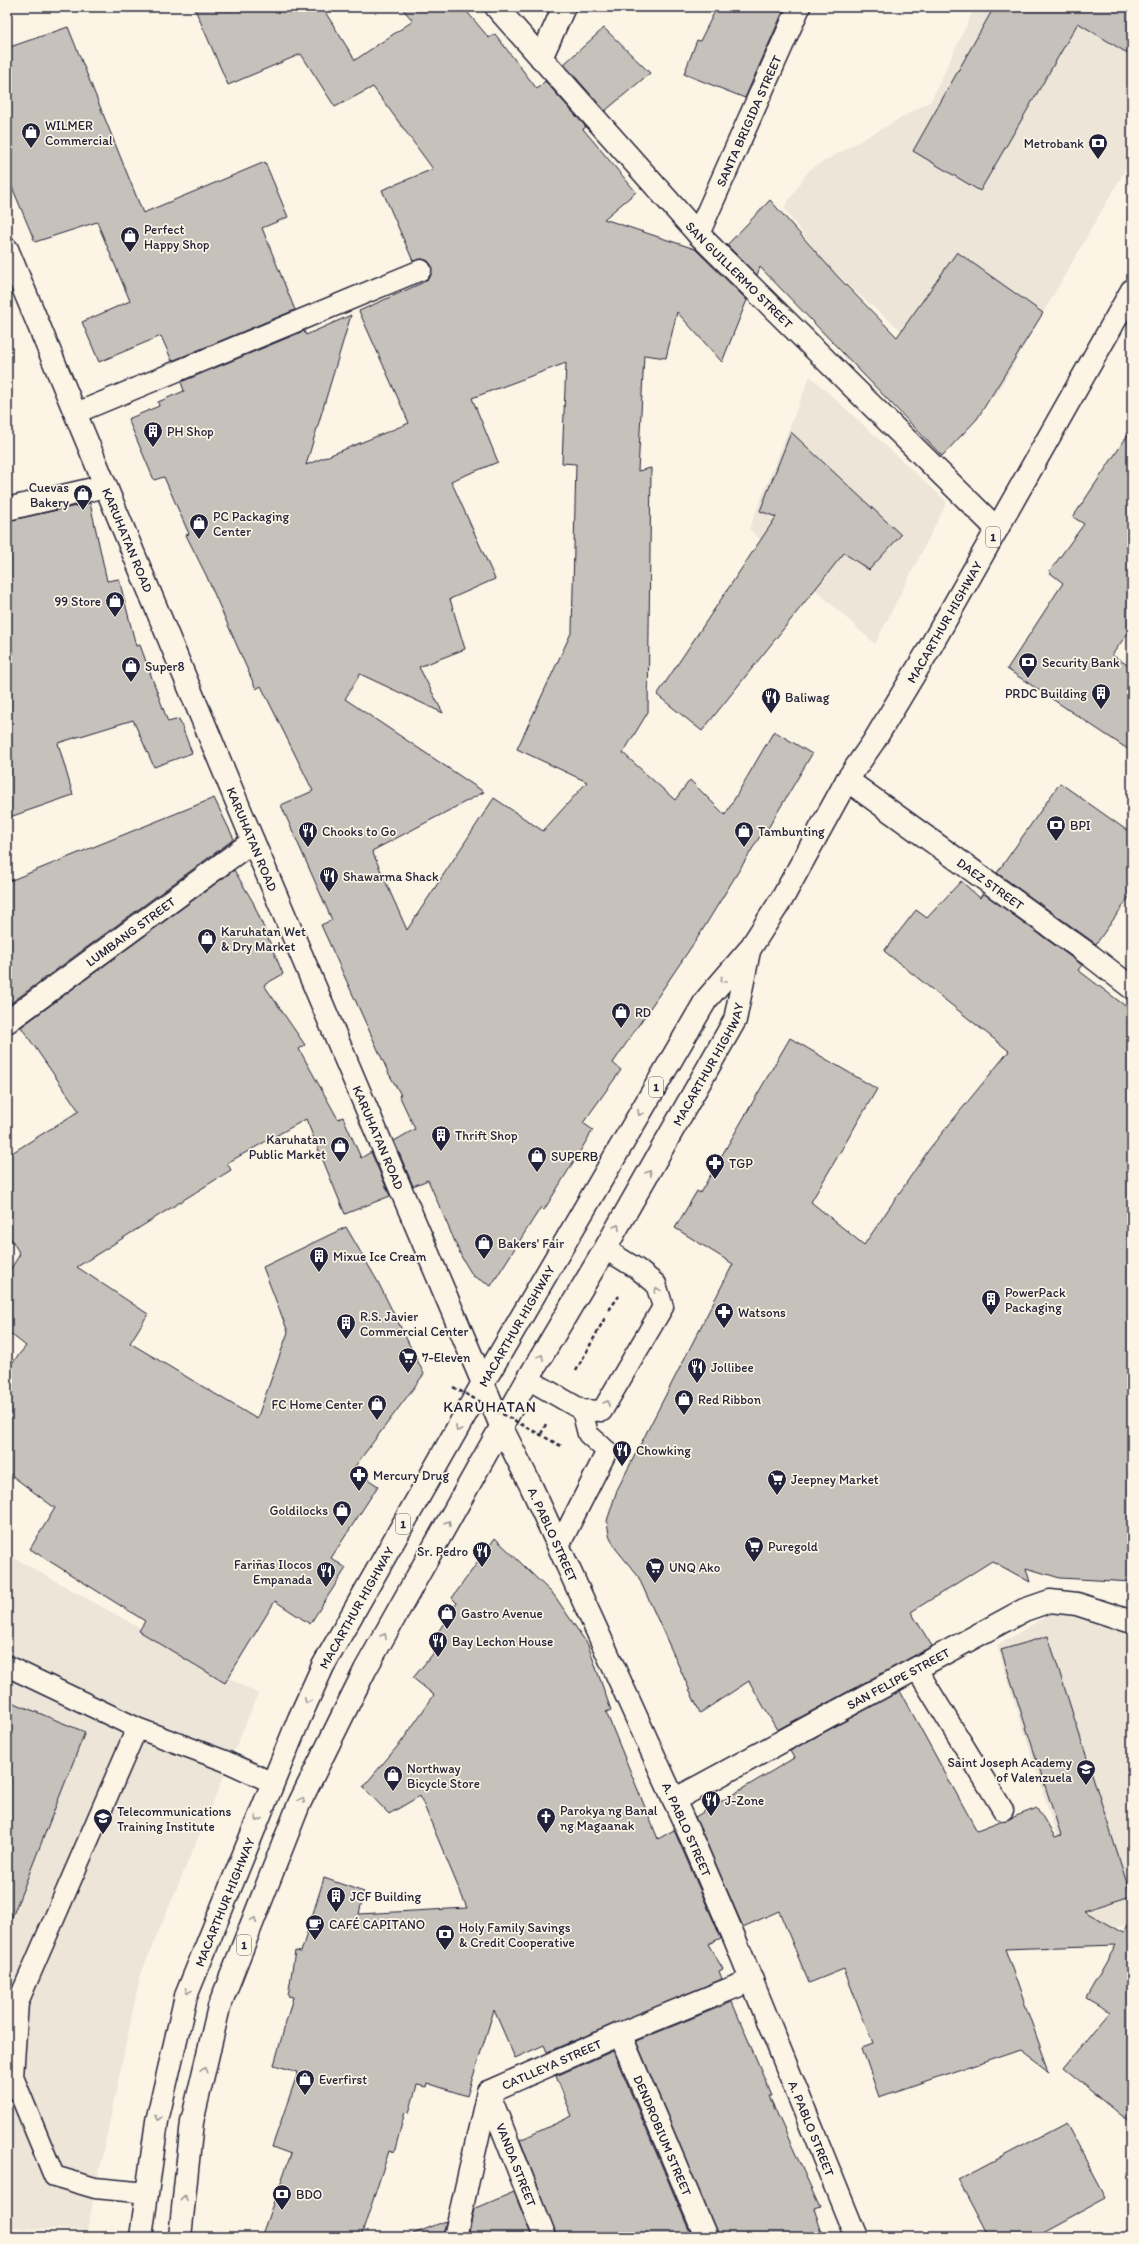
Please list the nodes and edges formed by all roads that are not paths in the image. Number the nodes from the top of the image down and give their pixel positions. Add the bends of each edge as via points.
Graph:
1 (496, 7) edge
2 (564, 7) edge
3 (799, 7) edge
4 (541, 58) junction
5 (698, 234) junction
6 (7, 249) edge
7 (421, 270) dead end
8 (1132, 290) edge
9 (76, 414) junction
10 (106, 486) junction
11 (7, 509) edge
12 (997, 529) junction
13 (847, 780) junction
14 (253, 841) junction
15 (749, 950) junction
16 (1132, 988) edge
17 (7, 1022) edge
18 (605, 1248) junction
19 (528, 1379) junction
20 (483, 1383) junction
21 (582, 1410) junction
22 (502, 1428) junction
23 (559, 1546) junction
24 (1132, 1622) edge
25 (7, 1666) edge
26 (916, 1668) junction
27 (137, 1728) junction
28 (272, 1783) junction
29 (674, 1800) junction
30 (1003, 1810) dead end
31 (752, 1980) junction
32 (620, 2034) junction
33 (488, 2092) junction
34 (147, 2193) junction
35 (141, 2237) edge
36 (180, 2237) edge
37 (455, 2237) edge
38 (545, 2237) edge
39 (706, 2237) edge
40 (856, 2237) edge

1 - 4 main road, SAN GUILLERMO STREET
2 - 4 main road
3 - 5 main road, SANTA BRIGIDA STREET
4 - 5 main road, SAN GUILLERMO STREET
5 - 12 main road, SAN GUILLERMO STREET
6 - 9 main road, KARUHATAN ROAD
7 - 9 lane
8 - 12 main road, MACARTHUR HIGHWAY / 1
9 - 10 main road, KARUHATAN ROAD
10 - 11 main road
10 - 14 main road, KARUHATAN ROAD
12 - 13 main road, MACARTHUR HIGHWAY / 1 via 928,651 874,741
13 - 15 main road, MACARTHUR HIGHWAY / 1 via 784,897
13 - 16 main road, DAEZ STREET
14 - 17 main road, LUMBANG STREET
14 - 20 main road, KARUHATAN ROAD
18 -> 15 main road, MACARTHUR HIGHWAY / 1 via 735,1020
15 -> 20 main road, MACARTHUR HIGHWAY / 1 via 706,1000
19 -> 18 main road, MACARTHUR HIGHWAY / 1
21 -> 18 lane via 602,1411 663,1307 656,1284
19 - 21 lane
19 - 22 main road, MACARTHUR HIGHWAY / 1
20 - 22 main road, KARUHATAN ROAD
20 -> 28 main road, MACARTHUR HIGHWAY / 1 via 323,1666
21 - 23 lane via 588,1434 607,1451
22 - 23 main road, A. PABLO STREET
36 -> 22 main road, MACARTHUR HIGHWAY / 1 via 192,2122 219,2007 299,1804 365,1670
23 - 29 main road, A. PABLO STREET
24 - 26 main road, SAN FELIPE STREET via 1077,1604 1050,1601 1024,1610
25 - 27 lane
26 - 29 main road, SAN FELIPE STREET
26 - 30 lane
27 - 28 lane via 225,1761
27 - 34 lane via 18,2002 13,2077 54,2176 96,2188
28 -> 34 main road, MACARTHUR HIGHWAY / 1 via 186,1996 157,2121
29 - 31 main road, A. PABLO STREET
31 - 32 main road, CATLLEYA STREET
31 - 40 main road, A. PABLO STREET
32 - 33 main road, CATLLEYA STREET
32 - 39 main road, DENDROBIUM STREET
33 - 37 main road, CATLLEYA STREET
33 - 38 main road, VANDA STREET
34 - 35 main road, MACARTHUR HIGHWAY / 1

